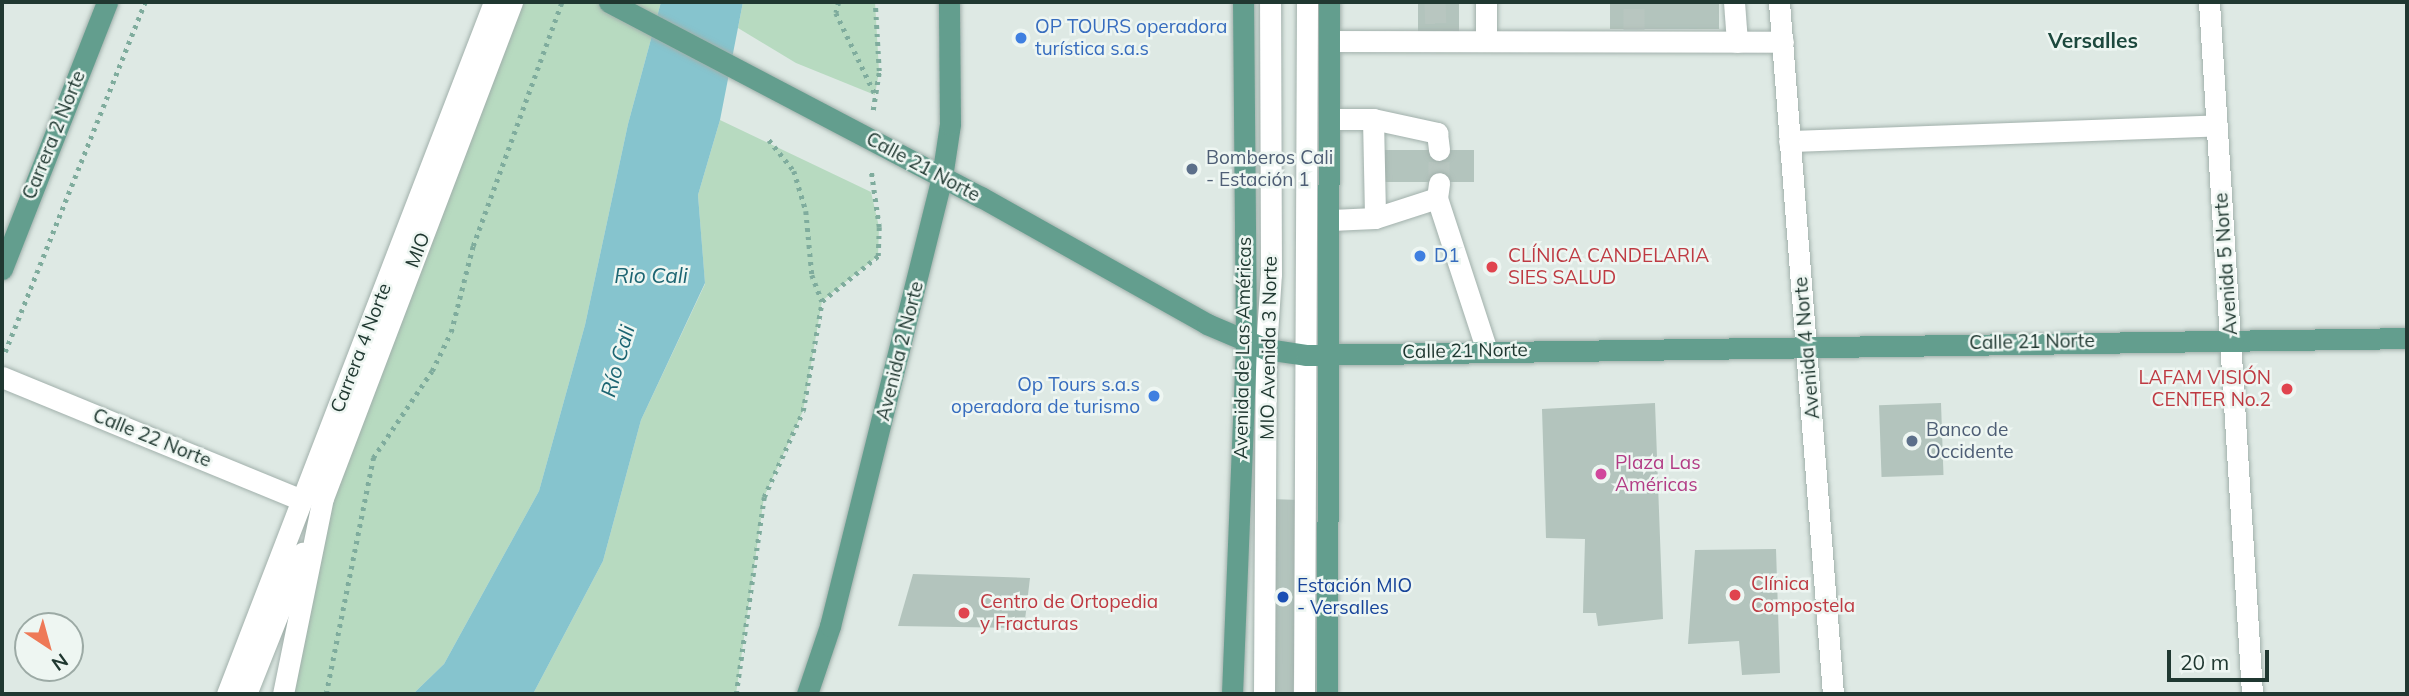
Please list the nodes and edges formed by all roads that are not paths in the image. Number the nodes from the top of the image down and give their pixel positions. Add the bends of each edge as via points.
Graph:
1 (107, 2) edge
2 (495, 2) edge
3 (512, 2) edge
4 (610, 2) edge
5 (949, 2) edge
6 (1243, 2) edge
7 (1270, 2) edge
8 (1307, 2) edge
9 (1329, 2) edge
10 (1486, 2) edge
11 (1734, 2) edge
12 (1779, 2) edge
13 (2209, 2) edge
14 (1329, 41) junction
15 (1486, 41) junction
16 (1737, 42) junction
17 (1783, 42) junction
18 (1329, 119) junction
19 (1373, 119) junction
20 (2217, 125) junction
21 (1789, 141) junction
22 (1439, 150) tunnel mouth
23 (942, 177) junction
24 (1375, 218) junction
25 (1331, 220) junction
26 (2, 269) edge
27 (2231, 338) junction
28 (2407, 338) edge
29 (1245, 342) junction
30 (1807, 346) junction
31 (1266, 349) junction
32 (1487, 351) junction
33 (1331, 354) junction
34 (1306, 355) junction
35 (2, 377) edge
36 (323, 498) junction
37 (302, 500) junction
38 (227, 694) edge
39 (246, 694) edge
40 (283, 694) edge
41 (807, 694) edge
42 (1232, 694) edge
43 (1264, 694) edge
44 (1304, 694) edge
45 (1327, 694) edge
46 (1833, 694) edge
47 (2252, 694) edge

1 - 26 main road, Carrera 2 Norte
2 - 37 street, Carrera 4 Norte
3 - 36 street, MIO
4 - 23 main road, Calle 21 Norte
5 - 23 main road, Avenida 2 Norte via 950,124
6 - 29 main road, Avenida de Las Américas
7 - 31 street, MIO Avenida 3 Norte via 1271,274
8 - 34 street, MIO Avenida 3 Norte
9 - 14 main road
10 - 15 street
11 - 16 street
12 - 17 street, Avenida 4 Norte
13 - 20 street, Avenida 5 Norte
14 - 15 street
14 - 18 main road
15 - 16 street via 1634,35
16 - 17 street
17 - 21 street, Avenida 4 Norte
18 - 19 street
18 - 25 main road
19 - 22 street via 1437,133
19 - 24 street
20 - 21 street
20 - 27 street, Avenida 5 Norte
21 - 30 street, Avenida 4 Norte
23 - 29 main road, Calle 21 Norte
23 - 41 main road, Avenida 2 Norte via 830,626
24 - 25 street
24 - 32 street via 1438,190
25 - 33 main road
27 - 28 main road, Calle 21 Norte
27 - 30 main road, Calle 21 Norte
27 - 47 street, Avenida 5 Norte
29 - 31 main road, Calle 21 Norte
29 - 42 main road, Avenida de Las Américas
30 - 32 main road, Calle 21 Norte
30 - 46 street, Avenida 4 Norte
31 - 34 main road, Calle 21 Norte
31 - 43 street, MIO Avenida 3 Norte
32 - 33 main road, Calle 21 Norte
33 - 34 main road, Calle 21 Norte
33 - 45 main road
34 - 44 street, MIO Avenida 3 Norte
35 - 37 street, Calle 22 Norte
36 - 39 street, MIO
36 - 40 street, MIO
37 - 38 street, Carrera 4 Norte

